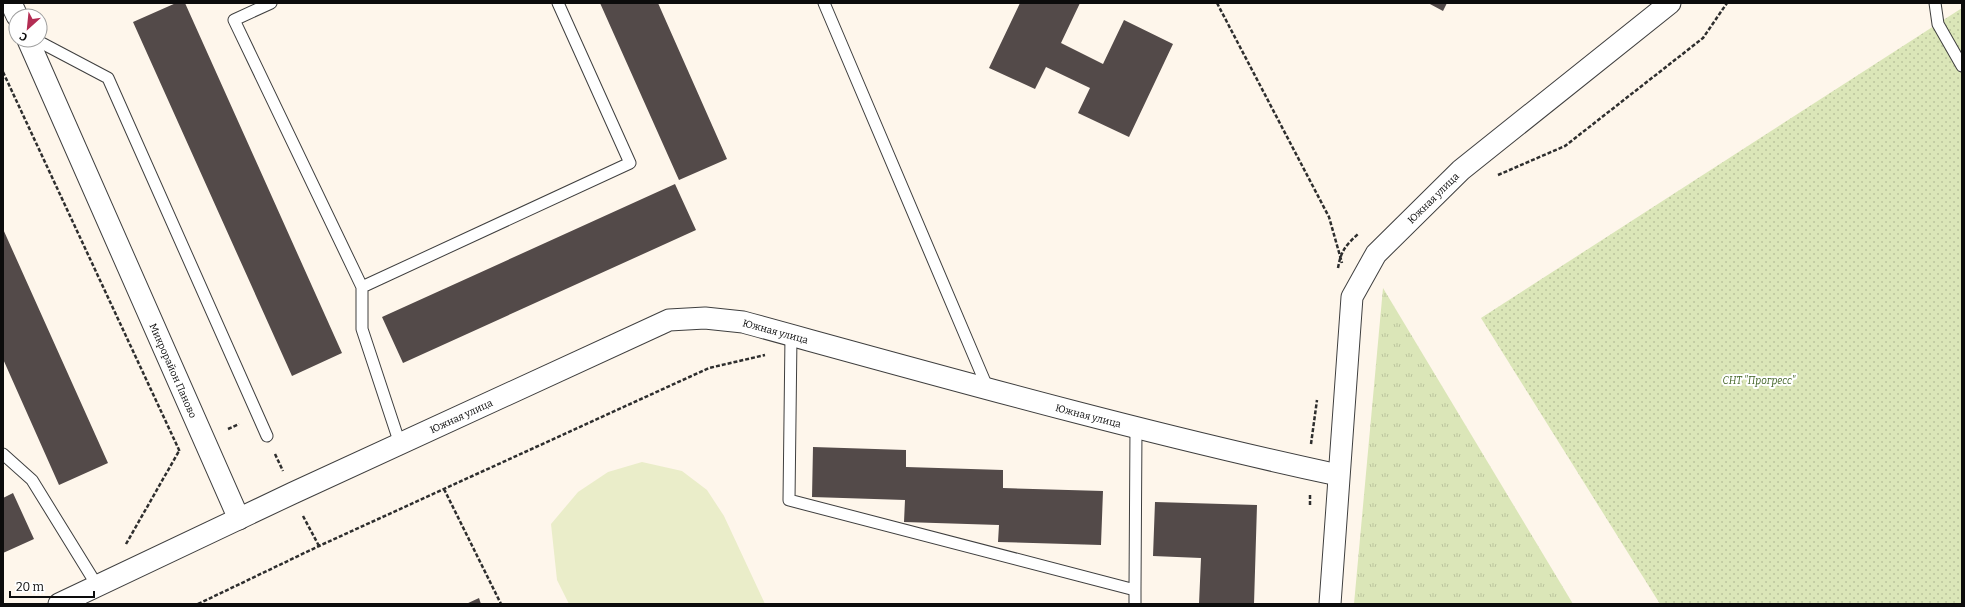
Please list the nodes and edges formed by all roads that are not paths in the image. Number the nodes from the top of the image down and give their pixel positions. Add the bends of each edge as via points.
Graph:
1 (271, 3) edge
2 (558, 3) edge
3 (824, 3) edge
4 (1670, 3) edge
5 (1935, 3) edge
6 (48, 46) edge
7 (32, 48) edge
8 (1962, 66) edge
9 (362, 287) junction
10 (791, 342) junction
11 (988, 389) junction
12 (1136, 428) junction
13 (267, 436) road end
14 (400, 444) junction
15 (3, 454) edge
16 (1338, 475) junction
17 (239, 519) junction
18 (98, 587) junction
19 (1135, 590) junction
20 (59, 604) edge
21 (1135, 604) edge
22 (1330, 604) edge

1 - 9 lane via 234,20
2 - 9 lane via 630,163
3 - 11 lane
4 - 16 street, Южная улица via 1461,170 1376,254 1352,297
5 - 8 lane via 1938,24
6 - 13 lane via 108,78
7 - 17 street, Микрорайон Паново
9 - 14 lane via 362,329
10 - 11 street, Южная улица
10 - 14 street, Южная улица via 743,322 705,318 668,320
10 - 19 lane via 789,500
11 - 12 street, Южная улица
12 - 16 street, Южная улица
12 - 19 lane
14 - 17 street, Южная улица
15 - 18 lane via 32,480
16 - 22 street, Южная улица
17 - 18 street
18 - 20 street
19 - 21 lane

